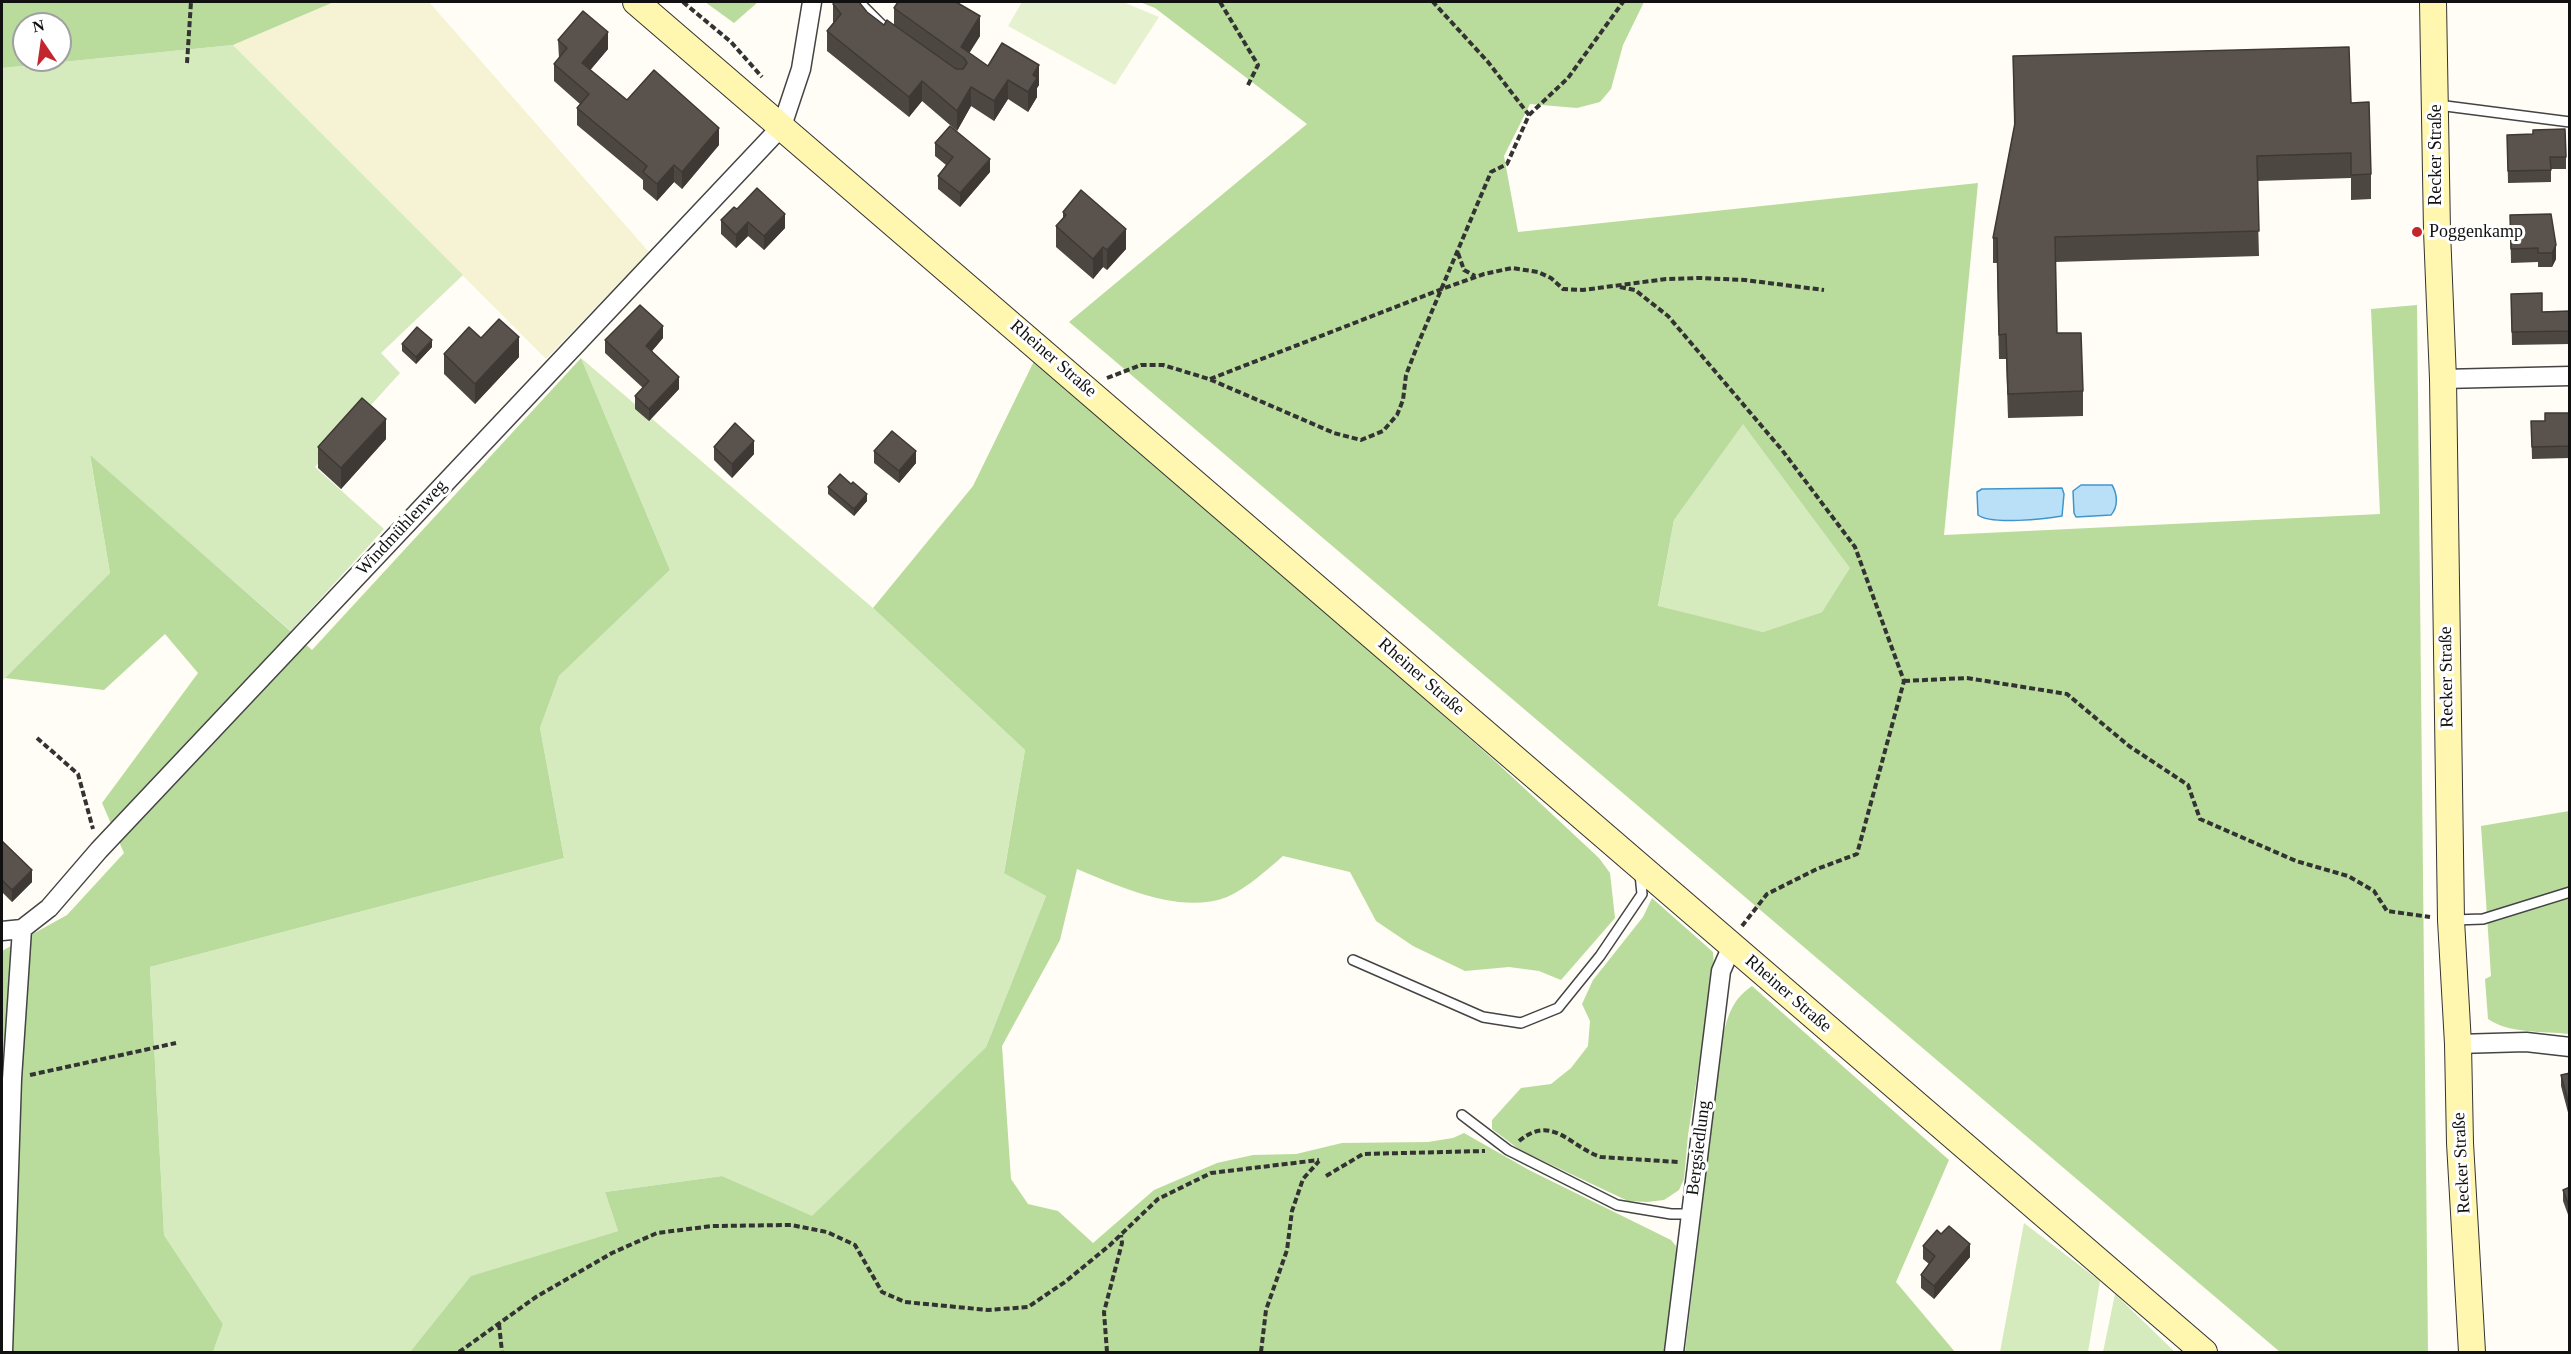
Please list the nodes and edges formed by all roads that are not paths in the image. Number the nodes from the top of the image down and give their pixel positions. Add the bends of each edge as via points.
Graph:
1 (636, 2) edge
2 (812, 2) edge
3 (854, 2) edge
4 (2433, 2) edge
5 (891, 34) edge
6 (2436, 105) junction
7 (786, 114) junction
8 (2570, 122) edge
9 (2570, 376) edge
10 (2443, 379) junction
11 (1635, 860) junction
12 (2570, 892) edge
13 (2451, 920) junction
14 (22, 929) junction
15 (2, 931) edge
16 (1732, 946) junction
17 (1353, 960) dead end
18 (2458, 1044) junction
19 (2570, 1047) edge
20 (1462, 1116) dead end
21 (1690, 1214) junction
22 (3, 1353) edge
23 (1674, 1353) edge
24 (2204, 1353) edge
25 (2472, 1353) edge

1 - 7 main road, Rheiner Straße
2 - 7 street via 801,69
3 - 5 lane via 860,3
4 - 6 main road, Recker Straße
6 - 8 lane
6 - 10 main road, Recker Straße
7 - 11 main road, Rheiner Straße via 1091,392
7 - 14 street, Windmühlenweg via 49,908
9 - 10 street
10 - 13 main road, Recker Straße
11 - 16 main road, Rheiner Straße
11 - 17 lane via 1642,894 1632,911 1558,1008 1521,1023 1483,1017
12 - 13 lane via 2483,919
13 - 18 main road, Recker Straße
14 - 15 street
14 - 22 street via 12,1079
16 - 21 street, Bergsiedlung via 1721,971
16 - 24 main road, Rheiner Straße
18 - 19 street via 2526,1042
18 - 25 main road, Recker Straße
20 - 21 lane via 1508,1150 1617,1205
21 - 23 street, Bergsiedlung

